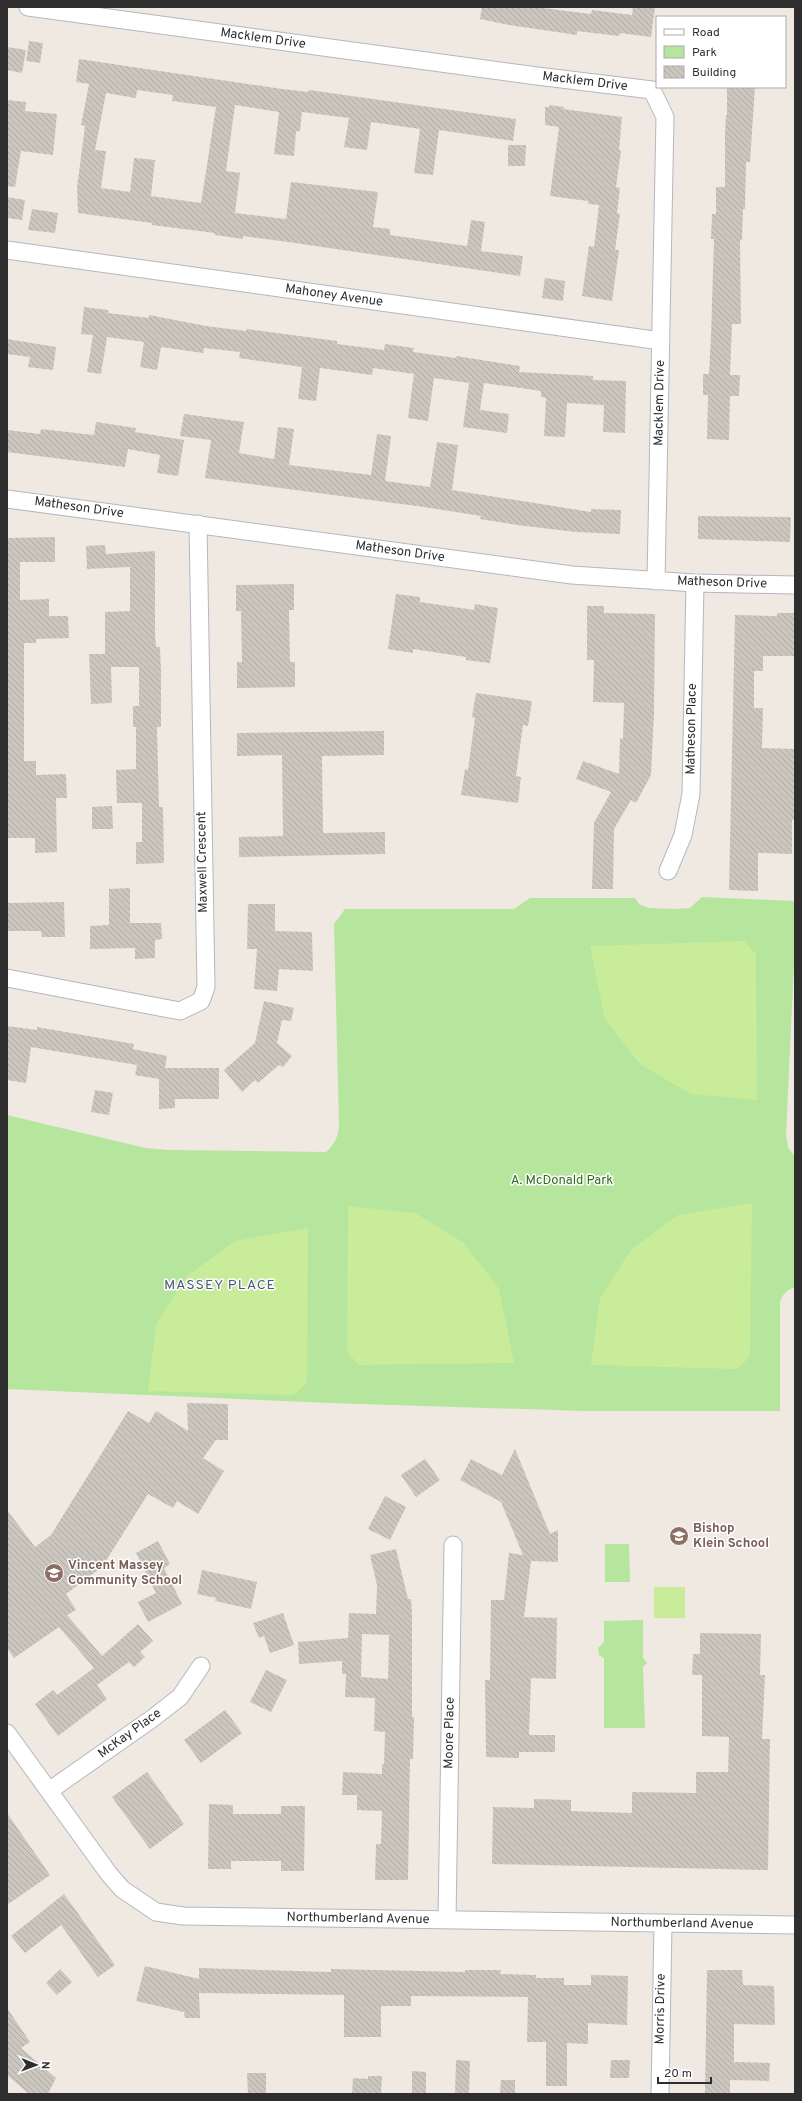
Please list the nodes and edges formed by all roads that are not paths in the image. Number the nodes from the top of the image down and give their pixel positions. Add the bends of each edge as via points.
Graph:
1 (28, 7) edge
2 (7, 250) edge
3 (661, 341) junction
4 (7, 499) edge
5 (198, 524) junction
6 (656, 581) junction
7 (695, 583) junction
8 (795, 585) edge
9 (668, 871) dead end
10 (7, 978) edge
11 (453, 1545) dead end
12 (202, 1666) dead end
13 (7, 1733) edge
14 (49, 1791) junction
15 (447, 1920) junction
16 (663, 1924) junction
17 (795, 1925) edge
18 (660, 2094) edge

1 - 3 street, Macklem Drive via 652,90 665,117
2 - 3 street, Mahoney Avenue
3 - 6 street, Macklem Drive
4 - 5 street, Matheson Drive
5 - 6 street, Matheson Drive via 572,575
5 - 10 street, Maxwell Crescent via 206,987 201,1000 180,1011
6 - 7 street, Matheson Drive
7 - 8 street, Matheson Drive
7 - 9 street, Matheson Place via 690,794 683,835
11 - 15 street, Moore Place
12 - 14 street, McKay Place via 180,1697
13 - 14 street, Northumberland Avenue
14 - 15 street, Northumberland Avenue via 108,1874 122,1889 156,1912 183,1916
15 - 16 street, Northumberland Avenue
16 - 17 street, Northumberland Avenue
16 - 18 street, Morris Drive

